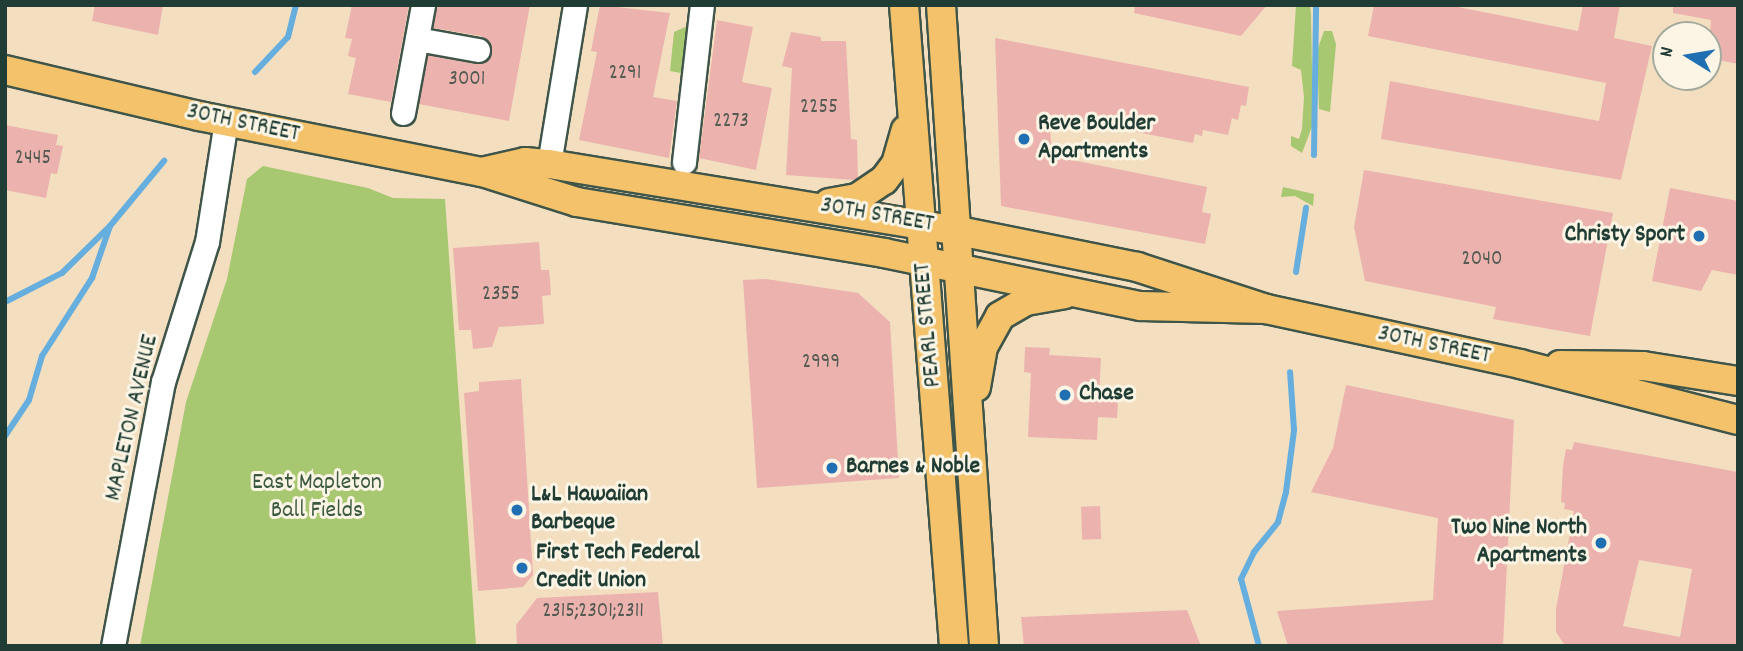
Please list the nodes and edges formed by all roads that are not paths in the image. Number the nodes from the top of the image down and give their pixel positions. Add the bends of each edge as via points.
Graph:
1 (423, 5) edge
2 (575, 5) edge
3 (702, 5) edge
4 (904, 5) edge
5 (940, 5) edge
6 (417, 39) junction
7 (478, 50) dead end
8 (5, 70) edge
9 (910, 110) junction
10 (403, 113) dead end
11 (226, 121) junction
12 (684, 162) dead end
13 (549, 164) junction
14 (482, 172) junction
15 (811, 205) junction
16 (918, 223) junction
17 (954, 230) junction
18 (923, 261) junction
19 (957, 268) junction
20 (1089, 293) junction
21 (1266, 309) junction
22 (1520, 364) junction
23 (1738, 381) edge
24 (1738, 420) edge
25 (970, 446) junction
26 (113, 646) edge
27 (954, 646) edge
28 (984, 646) edge

1 - 6 street
2 - 13 street
3 - 12 street
4 - 9 main road, PEARL STREET
5 - 17 main road, PEARL STREET
6 - 7 street
6 - 10 street
8 - 11 main road, 30TH STREET
9 - 15 main road via 900,154 884,180 857,198
9 - 16 main road, PEARL STREET
11 - 14 main road, 30TH STREET
11 - 26 street, MAPLETON AVENUE via 207,242 163,382
13 - 14 main road, 30TH STREET via 525,162
13 - 15 main road, 30TH STREET
14 - 18 main road, 30TH STREET via 577,202
15 - 16 main road, 30TH STREET
16 - 17 main road, 30TH STREET
16 - 18 main road, PEARL STREET
17 - 19 main road, PEARL STREET
17 - 21 main road, 30TH STREET via 1137,267
18 - 19 main road, 30TH STREET
18 - 27 main road, PEARL STREET
19 - 20 main road, 30TH STREET
19 - 25 main road, PEARL STREET
20 - 21 main road, 30TH STREET via 1141,306
20 - 25 main road via 1036,298 1000,316 987,336 979,362
21 - 22 main road, 30TH STREET
22 - 23 main road, 30TH STREET via 1643,366
22 - 24 main road, 30TH STREET
25 - 28 main road, PEARL STREET

